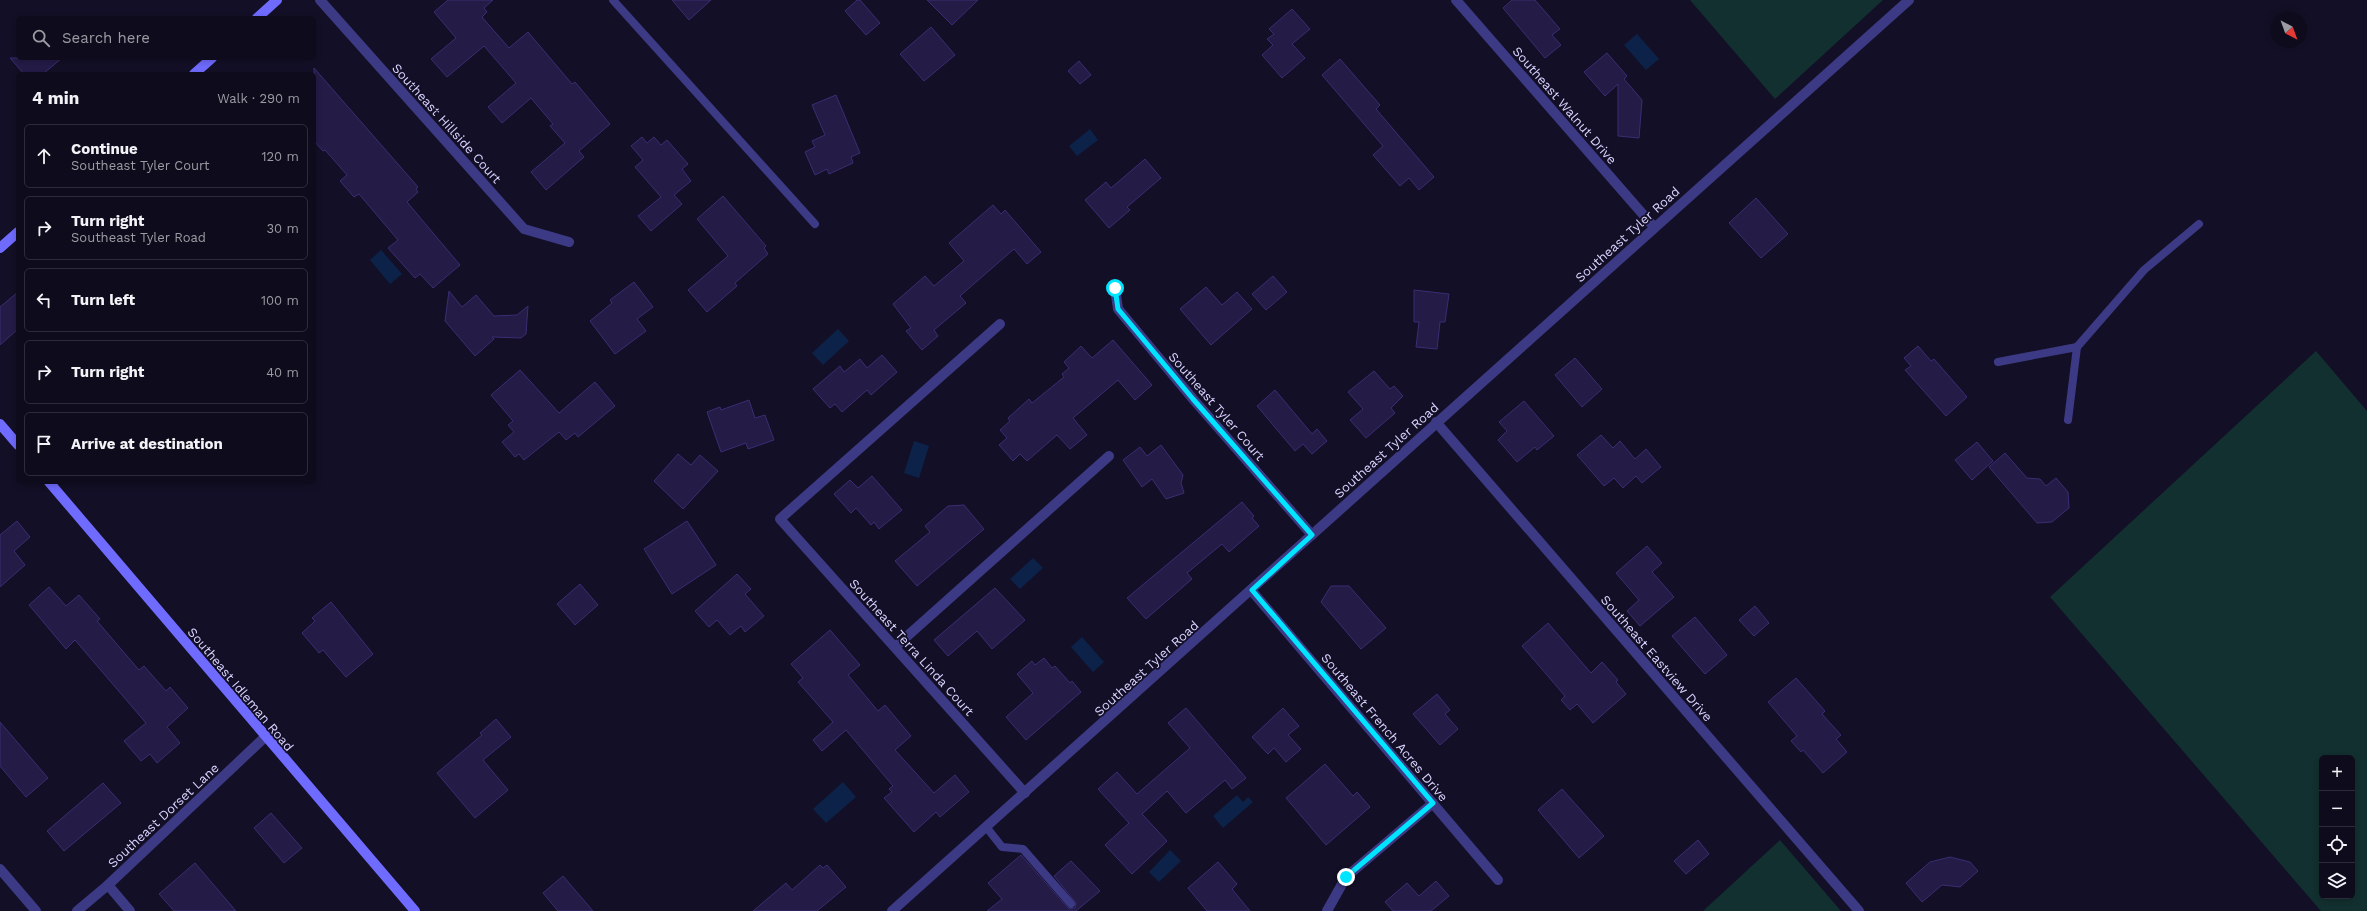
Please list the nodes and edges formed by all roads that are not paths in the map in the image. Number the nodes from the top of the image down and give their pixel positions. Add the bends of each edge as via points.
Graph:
1 (277, 0) edge
2 (320, 0) edge
3 (612, 0) edge
4 (1456, 0) edge
5 (1909, 0) edge
6 (259, 16) edge
7 (210, 60) edge
8 (196, 72) edge
9 (815, 224) dead end
10 (2199, 224) dead end
11 (1654, 228) junction
12 (16, 234) edge
13 (569, 242) dead end
14 (0, 248) edge
15 (1115, 288) dead end
16 (1000, 324) dead end
17 (2077, 347) junction
18 (1998, 362) dead end
19 (2068, 420) dead end
20 (1436, 422) junction
21 (0, 424) edge
22 (16, 443) edge
23 (1109, 456) dead end
24 (51, 484) edge
25 (1312, 535) junction
26 (1252, 590) junction
27 (895, 647) junction
28 (265, 737) junction
29 (1025, 793) junction
30 (1433, 803) junction
31 (987, 828) junction
32 (0, 869) edge
33 (1498, 880) dead end
34 (108, 885) junction
35 (1071, 904) dead end
36 (36, 911) edge
37 (77, 911) edge
38 (130, 911) edge
39 (415, 911) edge
40 (892, 911) edge
41 (1327, 911) edge
42 (1859, 911) edge

1 - 6 main road
2 - 13 street, Southeast Hillside Court via 524,229
3 - 9 lane
4 - 11 street, Southeast Walnut Drive
5 - 11 street, Southeast Tyler Road
7 - 8 main road
10 - 17 lane via 2144,270
11 - 20 street, Southeast Tyler Road
12 - 14 main road
15 - 25 street, Southeast Tyler Court via 1118,309
16 - 27 street, Southeast Terra Linda Court via 780,519
17 - 18 lane
17 - 19 lane
20 - 25 street, Southeast Tyler Road
20 - 42 street, Southeast Eastview Drive
21 - 22 main road
23 - 27 street
24 - 28 main road, Southeast Idleman Road
25 - 26 street, Southeast Tyler Road
26 - 29 street, Southeast Tyler Road
26 - 30 street, Southeast French Acres Drive
27 - 29 street, Southeast Terra Linda Court
28 - 34 street, Southeast Dorset Lane
28 - 39 main road, Southeast Idleman Road
29 - 31 street, Southeast Tyler Road
30 - 33 street, Southeast French Acres Drive
30 - 41 street via 1346,877
31 - 35 lane via 1002,847 1023,849
31 - 40 street, Southeast Tyler Road
32 - 36 street
34 - 37 street, Southeast Dorset Lane
34 - 38 street

